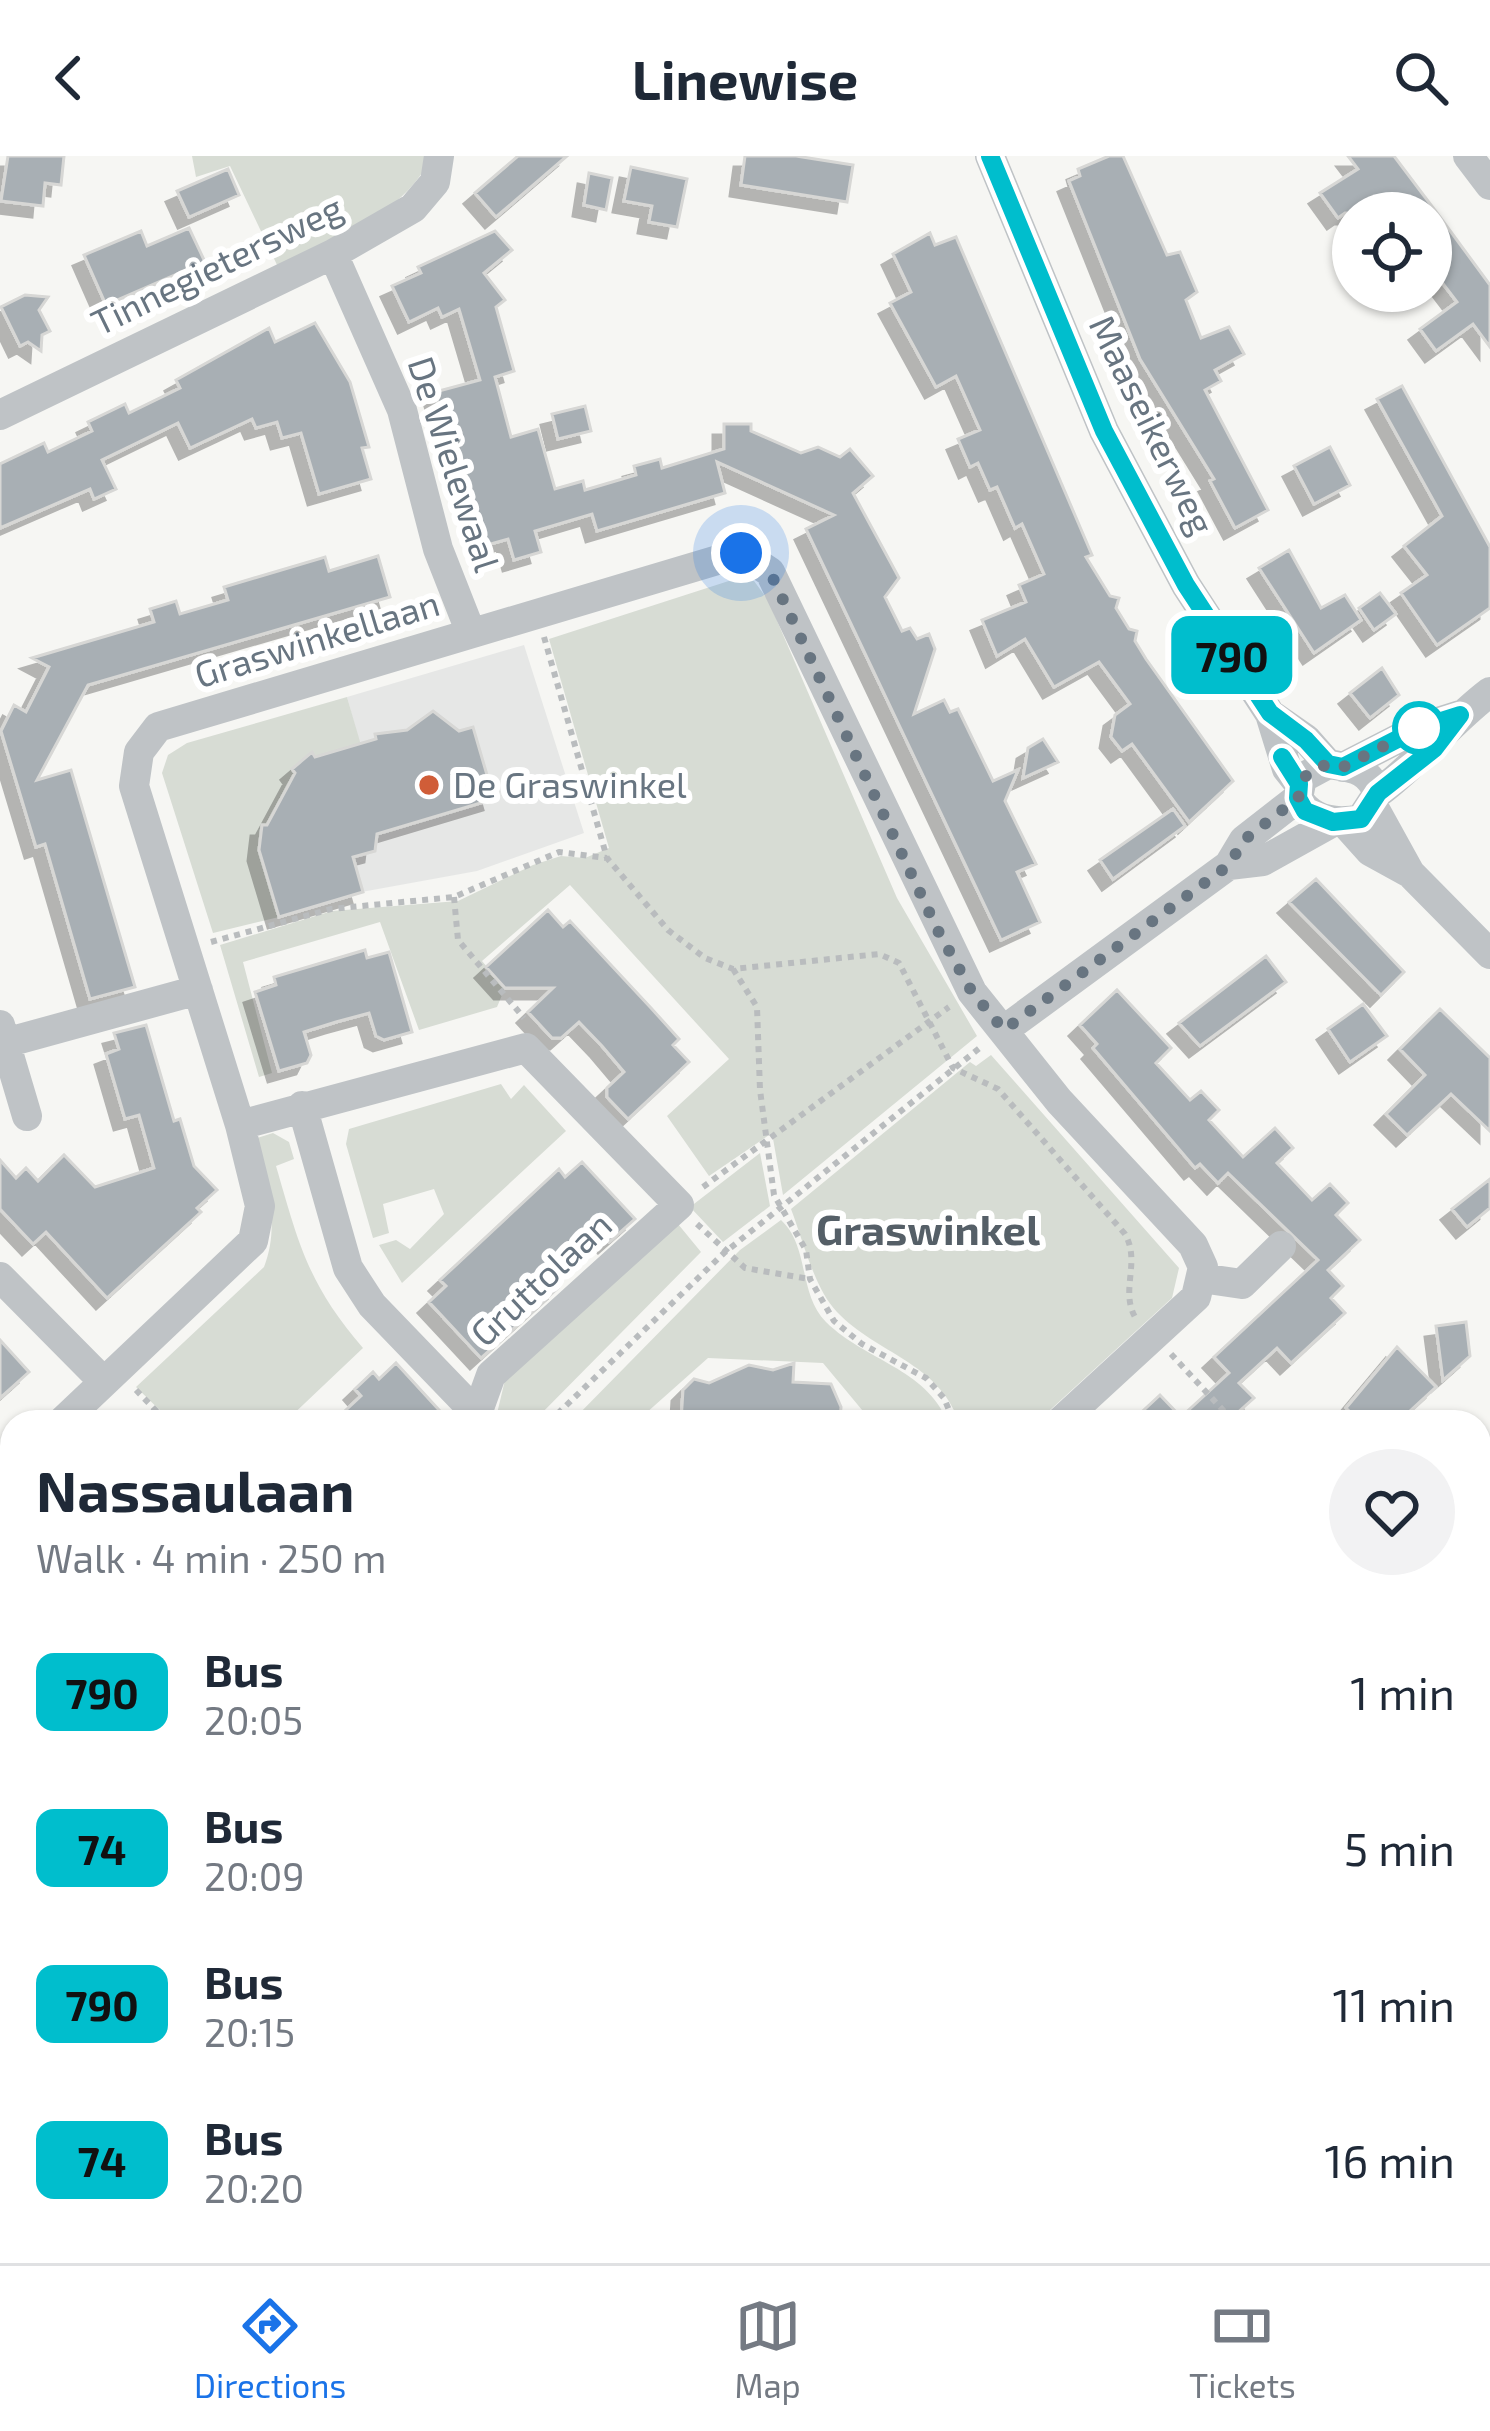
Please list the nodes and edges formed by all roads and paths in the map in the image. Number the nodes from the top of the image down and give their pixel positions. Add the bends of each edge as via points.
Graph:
1 (439, 156) edge
2 (990, 156) edge
3 (1468, 156) edge
4 (1490, 185) edge
5 (333, 254) junction
6 (0, 415) edge
7 (538, 614) junction
8 (471, 633) junction
9 (1490, 692) edge
10 (1270, 713) junction
11 (1460, 715) junction
12 (1336, 766) junction
13 (1298, 791) junction
14 (1375, 800) junction
15 (1339, 822) junction
16 (607, 858) junction
17 (1229, 865) junction
18 (1410, 873) junction
19 (454, 896) junction
20 (185, 950) junction
21 (1490, 954) edge
22 (733, 969) junction
23 (198, 990) junction
24 (972, 992) junction
25 (931, 1019) junction
26 (1004, 1030) junction
27 (3, 1034) edge
28 (526, 1048) junction
29 (953, 1068) junction
30 (302, 1106) junction
31 (27, 1116) dead end
32 (240, 1125) junction
33 (765, 1141) junction
34 (679, 1205) junction
35 (781, 1208) junction
36 (1281, 1246) dead end
37 (724, 1253) junction
38 (0, 1277) edge
39 (1201, 1278) junction
40 (810, 1279) junction
41 (1162, 1330) junction
42 (111, 1376) junction
43 (75, 1410) edge
44 (152, 1410) edge
45 (469, 1410) edge
46 (480, 1410) edge
47 (561, 1410) edge
48 (949, 1410) edge
49 (1073, 1410) edge
50 (1223, 1410) edge

1 - 5 street, Tinnegietersweg via 435,182 413,208
2 - 10 street, Maaseikerweg via 1104,431 1186,585
3 - 4 street
5 - 6 street, Tinnegietersweg
5 - 8 street, De Wielewaal via 403,410 438,549
7 - 8 street, Graswinkellaan
7 - 16 path
7 - 24 street, Graswinkellaan via 741,553 770,572
8 - 20 street, Graswinkellaan via 158,728 139,752 134,786
9 - 11 street
10 - 12 street, Maaseikerweg
10 - 13 street, Maaseikerweg
11 - 12 street
11 - 14 street
12 - 13 street via 1307,773
12 - 14 street via 1366,771
13 - 15 street via 1305,811
13 - 17 street via 1244,840
14 - 15 street via 1361,819
14 - 18 street
15 - 17 street via 1263,861
15 - 18 street
16 - 19 path via 559,852
16 - 22 path via 685,946
17 - 26 street
18 - 21 street
19 - 20 path via 331,909
19 - 28 path via 458,940 536,1032
20 - 23 street, Graswinkellaan
22 - 25 path via 879,954 899,963
22 - 33 path via 757,1007
23 - 27 street
23 - 32 street, Graswinkellaan
24 - 25 path
24 - 26 street, Graswinkellaan
25 - 29 path
25 - 33 path
26 - 29 path
26 - 39 street, Graswinkellaan via 1193,1244
27 - 31 street
28 - 30 street
28 - 34 street
29 - 35 path
29 - 41 path via 998,1089 1125,1234 1134,1250 1127,1298
30 - 32 street
30 - 45 street via 348,1268
32 - 42 street, Graswinkellaan via 260,1206 253,1241
33 - 34 path
33 - 35 path
34 - 37 path
34 - 46 street, Gruttolaan via 491,1375
35 - 37 path
35 - 40 path via 806,1250
36 - 39 street via 1242,1284
37 - 40 path via 745,1268
37 - 47 path
38 - 42 street
39 - 41 street via 1196,1297
40 - 48 path via 834,1321 926,1378
41 - 49 street
41 - 50 path via 1185,1338 1169,1353
42 - 43 street, Graswinkellaan
42 - 44 path

